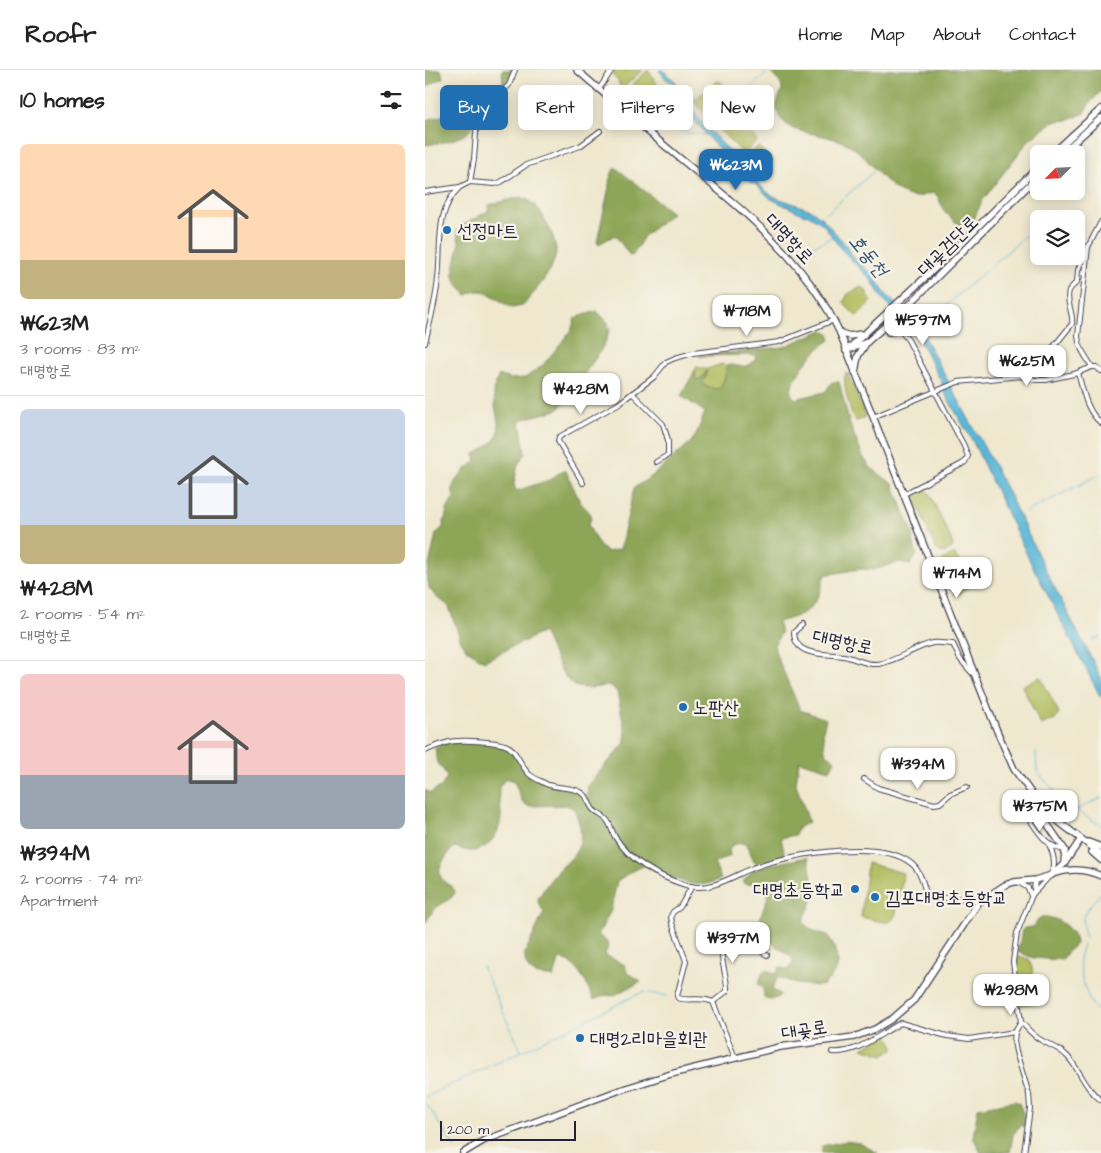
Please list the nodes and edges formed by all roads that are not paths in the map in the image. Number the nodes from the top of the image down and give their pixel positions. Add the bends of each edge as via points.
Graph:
1 (515, 70) edge
2 (577, 70) edge
3 (612, 70) edge
4 (599, 89) junction
5 (1101, 109) edge
6 (1101, 118) edge
7 (601, 131) dead end
8 (1062, 145) edge
9 (1071, 145) edge
10 (1030, 175) edge
11 (470, 182) junction
12 (1030, 184) edge
13 (460, 187) junction
14 (425, 192) edge
15 (1101, 222) edge
16 (1088, 247) junction
17 (834, 320) junction
18 (840, 333) junction
19 (863, 333) junction
20 (888, 333) dead end
21 (867, 342) junction
22 (425, 343) edge
23 (846, 351) junction
24 (1092, 367) junction
25 (1101, 371) edge
26 (855, 373) junction
27 (1079, 373) junction
28 (1021, 376) junction
29 (935, 390) junction
30 (633, 393) junction
31 (873, 417) junction
32 (1101, 423) edge
33 (656, 462) dead end
34 (583, 483) dead end
35 (904, 494) junction
36 (802, 625) dead end
37 (976, 676) junction
38 (425, 752) edge
39 (865, 778) dead end
40 (967, 787) dead end
41 (1034, 797) junction
42 (1014, 802) dead end
43 (1081, 839) junction
44 (1049, 844) junction
45 (1101, 847) edge
46 (1065, 850) junction
47 (1101, 854) edge
48 (1101, 860) edge
49 (1064, 864) junction
50 (1052, 875) junction
51 (1101, 876) edge
52 (1035, 880) junction
53 (1018, 882) junction
54 (691, 886) junction
55 (910, 896) dead end
56 (1031, 896) junction
57 (927, 898) junction
58 (979, 902) junction
59 (767, 955) dead end
60 (713, 1002) junction
61 (1021, 1022) junction
62 (1015, 1032) junction
63 (832, 1052) dead end
64 (735, 1058) junction
65 (1101, 1100) edge
66 (463, 1153) edge
67 (1024, 1153) edge

1 - 11 street via 509,85 477,121
2 - 4 main road, 대명항로
3 - 4 street
4 - 17 main road, 대명항로 via 740,207 802,271
5 - 8 main road
6 - 9 main road
7 - 11 street via 580,146 526,165 501,182
10 - 19 main road, 대곶검단로
11 - 13 street
12 - 21 main road, 대곶검단로 via 908,306
13 - 14 street
13 - 22 street via 447,202 441,220 438,278
15 - 16 street
16 - 24 street via 1078,336 1079,348
16 - 28 street via 1078,270 1077,282 1068,293 1072,324 1047,355 1039,361 1022,365
17 - 18 main road, 대명항로
17 - 30 street via 779,342 675,358 666,362 654,377
18 - 19 main road via 850,336
18 - 23 main road, 대명항로
19 - 23 main road, 대곶검단로
20 - 29 street via 903,332
21 - 23 main road, 대곶검단로
21 - 26 main road via 858,356
23 - 26 main road, 대명항로
24 - 25 street
24 - 27 street
26 - 31 main road, 대명항로
27 - 28 street via 1046,380
27 - 32 street via 1092,414
28 - 29 street via 969,380
29 - 31 street
29 - 35 street via 968,456 962,464
30 - 33 street via 661,421 666,431 668,455
30 - 34 street via 558,439
31 - 35 main road, 대명항로
35 - 37 main road, 대명항로
36 - 37 street, 대명항로 via 794,635 805,650 847,656 870,664 886,662 929,644 953,644 959,659
37 - 41 main road, 대명항로 via 1014,769
38 - 54 street via 447,742 504,744 511,748 529,774 546,784 578,791 585,796 593,809 607,820 618,841 645,866 666,878
39 - 40 street via 878,788 934,804
41 - 43 main road, 대명항로
41 - 46 main road via 1039,812
42 - 44 street
43 - 45 main road, 대명항로
43 - 47 main road, 대명항로
43 - 48 main road
43 - 49 main road, 대곶로
44 - 46 street
44 - 50 street via 1055,859
46 - 49 main road
49 - 50 main road, 대곶로
50 - 51 main road via 1083,870
50 - 52 main road, 대곶로
50 - 56 street
52 - 53 main road, 대곶로
52 - 56 street
53 - 56 street via 1028,888
53 - 58 main road, 대곶로 via 1005,885
54 - 57 street via 707,886 777,860 863,850 911,862
54 - 60 street via 671,916 686,961 677,996 687,1001 703,999
55 - 57 street
56 - 61 street via 1017,933 1013,962
57 - 58 street
58 - 64 main road, 대곶로 via 914,1000 892,1019 854,1036 806,1042
59 - 60 street via 734,934 728,935 721,954 727,991
60 - 64 street
61 - 62 street
61 - 65 street via 1039,1039 1063,1051
62 - 63 street via 969,1039 901,1023 853,1050
62 - 67 street via 1016,1052 1029,1094
64 - 66 main road, 대곶로 via 620,1090 483,1141

